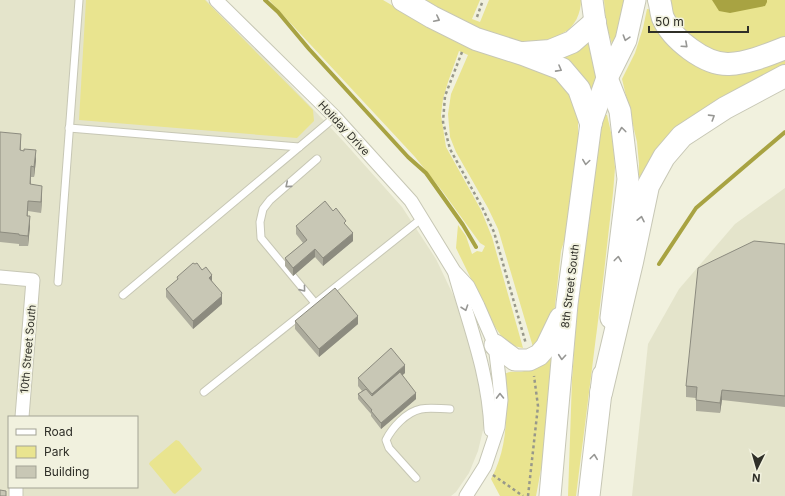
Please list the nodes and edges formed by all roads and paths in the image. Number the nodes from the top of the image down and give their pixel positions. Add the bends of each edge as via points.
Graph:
1 (79, 0) edge
2 (216, 0) edge
3 (403, 0) edge
4 (483, 0) edge
5 (592, 0) edge
6 (634, 0) edge
7 (659, 0) edge
8 (477, 17) dead end
9 (595, 22) junction
10 (785, 48) edge
11 (462, 52) dead end
12 (523, 54) junction
13 (785, 76) edge
14 (608, 78) junction
15 (335, 117) junction
16 (591, 123) junction
17 (69, 128) junction
18 (299, 147) junction
19 (317, 159) dead end
20 (421, 219) junction
21 (454, 271) junction
22 (0, 277) edge
23 (58, 282) dead end
24 (123, 294) dead end
25 (315, 303) junction
26 (567, 304) junction
27 (495, 345) junction
28 (529, 360) junction
29 (204, 392) dead end
30 (601, 393) junction
31 (450, 409) dead end
32 (22, 416) edge
33 (491, 448) junction
34 (485, 466) junction
35 (416, 478) dead end
36 (466, 496) edge
37 (524, 496) edge
38 (528, 496) edge
39 (550, 496) edge
40 (589, 496) edge

1 - 17 lane
2 - 15 street, Holiday Drive
3 -> 12 highway via 476,39
4 - 8 path
5 - 9 main road
6 -> 14 main road, 8th Street South via 626,40
7 -> 10 highway via 663,19 672,32 697,54 710,61 728,64 747,61
9 - 12 highway via 572,42 550,51
9 - 14 main road
11 - 28 path via 445,96 443,122 450,149 494,232
12 -> 16 highway via 562,69 579,90
30 -> 13 highway via 648,186 664,157 682,136 725,108
14 - 16 main road, 8th Street South
30 -> 14 main road via 628,179 620,111
15 - 18 lane
15 - 20 street, Holiday Drive via 411,201
16 -> 26 main road, 8th Street South
17 - 18 lane
17 - 23 lane
18 - 24 lane
19 -> 25 lane via 270,200 263,209 260,222 261,238
20 - 21 street, Holiday Drive
20 - 25 lane
21 - 27 street, Holiday Drive via 468,286
21 -> 33 street, Holiday Drive via 482,365 488,395
22 - 32 street, 10th Street South via 33,280
25 - 29 lane
26 - 28 main road via 546,347
26 -> 39 main road, 8th Street South
27 - 28 main road via 516,360
33 -> 27 street, Holiday Drive via 498,427 500,400
28 - 38 path via 535,377 538,406
40 -> 30 main road
31 - 35 lane via 422,408 412,411 391,430 386,440 389,448
33 - 34 street, Holiday Drive
34 - 36 street, Holiday Drive
34 - 37 path via 494,477

